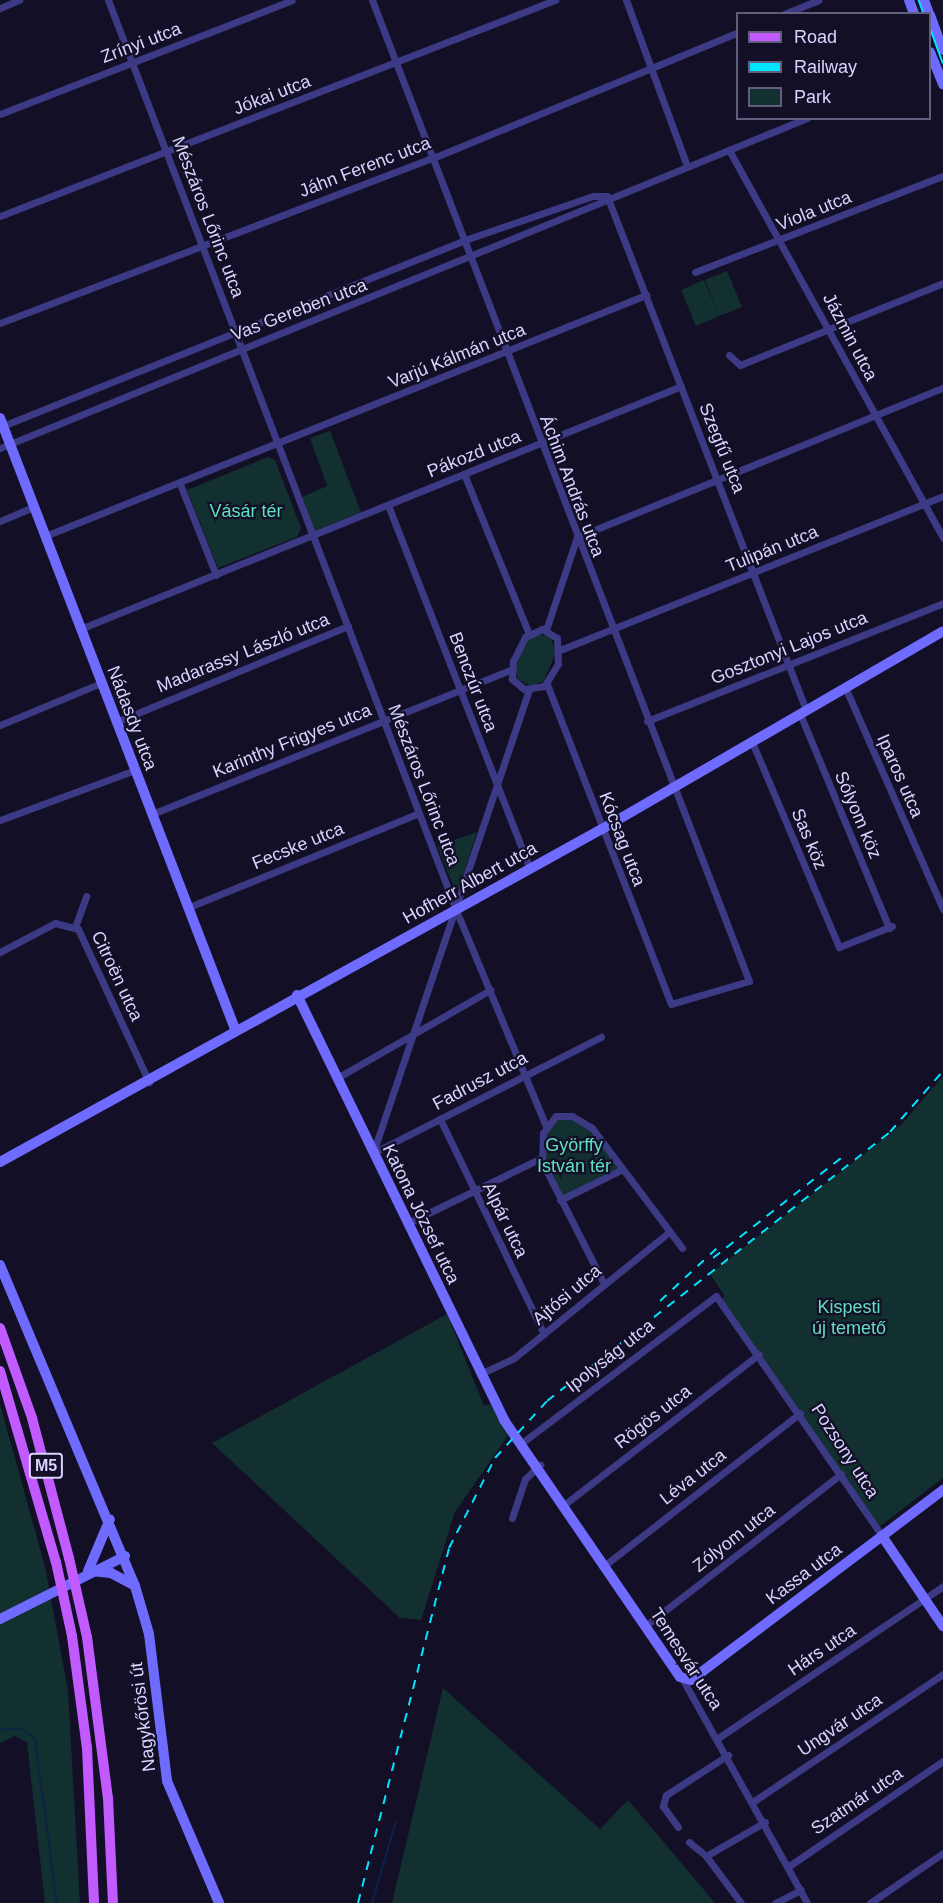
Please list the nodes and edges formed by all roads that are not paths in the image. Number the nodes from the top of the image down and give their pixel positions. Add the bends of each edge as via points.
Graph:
1 (19, 0) edge
2 (108, 0) edge
3 (292, 0) edge
4 (372, 0) edge
5 (555, 0) edge
6 (626, 0) edge
7 (818, 0) edge
8 (0, 8) edge
9 (789, 12) edge
10 (931, 19) edge
11 (736, 33) edge
12 (943, 50) edge
13 (132, 62) junction
14 (397, 63) junction
15 (651, 67) junction
16 (936, 67) edge
17 (943, 84) edge
18 (0, 114) edge
19 (802, 120) edge
20 (729, 150) junction
21 (167, 151) junction
22 (433, 158) junction
23 (687, 166) junction
24 (943, 176) edge
25 (607, 196) junction
26 (0, 216) edge
27 (462, 241) junction
28 (780, 241) junction
29 (202, 246) junction
30 (468, 260) junction
31 (695, 272) dead end
32 (943, 283) edge
33 (646, 295) junction
34 (0, 324) edge
35 (828, 327) junction
36 (236, 333) junction
37 (240, 350) junction
38 (504, 353) junction
39 (729, 355) dead end
40 (681, 386) junction
41 (943, 388) edge
42 (875, 416) junction
43 (1, 424) edge
44 (540, 444) junction
45 (278, 445) junction
46 (4, 446) edge
47 (464, 474) junction
48 (719, 479) junction
49 (180, 484) junction
50 (943, 496) edge
51 (924, 504) junction
52 (388, 505) junction
53 (33, 507) junction
54 (0, 521) edge
55 (45, 536) junction
56 (312, 537) junction
57 (577, 537) junction
58 (943, 538) edge
59 (753, 573) junction
60 (216, 575) junction
61 (943, 603) edge
62 (348, 626) junction
63 (611, 628) junction
64 (80, 629) junction
65 (546, 630) junction
66 (943, 631) edge
67 (529, 634) junction
68 (560, 650) junction
69 (789, 665) junction
70 (511, 670) junction
71 (101, 683) junction
72 (547, 684) junction
73 (845, 687) junction
74 (459, 690) junction
75 (529, 690) junction
76 (803, 712) junction
77 (383, 720) junction
78 (647, 721) junction
79 (116, 722) junction
80 (0, 725) edge
81 (752, 742) junction
82 (135, 770) junction
83 (497, 784) junction
84 (674, 788) junction
85 (419, 813) junction
86 (152, 814) junction
87 (0, 820) edge
88 (602, 829) junction
89 (530, 869) junction
90 (86, 896) dead end
91 (189, 907) junction
92 (943, 909) edge
93 (456, 910) junction
94 (75, 927) junction
95 (839, 947) joint
96 (0, 952) edge
97 (490, 990) junction
98 (297, 995) junction
99 (671, 1004) joint
100 (235, 1029) junction
101 (415, 1033) junction
102 (601, 1037) dead end
103 (522, 1076) junction
104 (337, 1078) junction
105 (149, 1083) junction
106 (440, 1119) junction
107 (546, 1126) junction
108 (373, 1153) junction
109 (541, 1158) junction
110 (5, 1160) edge
111 (621, 1170) junction
112 (0, 1171) edge
113 (474, 1192) junction
114 (560, 1200) junction
115 (408, 1223) junction
116 (669, 1232) junction
117 (682, 1248) dead end
118 (0, 1265) edge
119 (603, 1282) junction
120 (716, 1296) joint
121 (0, 1328) edge
122 (544, 1334) junction
123 (759, 1354) junction
124 (0, 1371) edge
125 (480, 1374) junction
126 (800, 1413) junction
127 (523, 1442) junction
128 (540, 1466) junction
129 (841, 1474) junction
130 (943, 1490) edge
131 (565, 1504) junction
132 (512, 1518) dead end
133 (110, 1519) junction
134 (882, 1536) junction
135 (124, 1556) junction
136 (605, 1565) junction
137 (88, 1571) junction
138 (135, 1586) junction
139 (943, 1586) edge
140 (924, 1599) junction
141 (0, 1618) edge
142 (645, 1626) junction
143 (943, 1626) edge
144 (943, 1674) edge
145 (683, 1680) junction
146 (718, 1738) junction
147 (728, 1755) junction
148 (943, 1761) edge
149 (754, 1801) junction
150 (765, 1821) junction
151 (678, 1827) dead end
152 (689, 1842) dead end
153 (943, 1853) edge
154 (706, 1856) junction
155 (789, 1866) junction
156 (801, 1890) junction
157 (94, 1903) edge
158 (113, 1903) edge
159 (219, 1903) edge
160 (741, 1903) edge
161 (775, 1903) edge
162 (807, 1903) edge
163 (870, 1903) edge

1 - 8 street
2 - 13 street, Mészáros Lőrinc utca
3 - 13 street, Zrínyi utca
4 - 14 street, Áchim András utca
5 - 14 street, Jókai utca
6 - 15 street
7 - 9 street
10 - 12 street
11 - 15 street, Jáhn Ferenc utca
13 - 18 street, Zrínyi utca
13 - 21 street, Mészáros Lőrinc utca
14 - 21 street, Jókai utca
14 - 22 street, Áchim András utca
15 - 22 street, Jáhn Ferenc utca
15 - 23 street
16 - 17 street
19 - 20 street, Vas Gereben utca
20 - 23 street, Vas Gereben utca
20 - 28 street, Jázmin utca
21 - 26 street, Jókai utca
21 - 29 street, Mészáros Lőrinc utca
22 - 27 street, Áchim András utca
22 - 29 street, Jáhn Ferenc utca
23 - 25 street, Vas Gereben utca
24 - 28 street, Viola utca
25 - 27 street, Vas Gereben utca via 593,196
25 - 30 street, Vas Gereben utca
25 - 33 street, Szegfű utca
27 - 30 street, Áchim András utca
27 - 36 street, Vas Gereben utca
28 - 31 street, Viola utca
28 - 35 street, Jázmin utca
29 - 34 street, Jáhn Ferenc utca
29 - 36 street, Mészáros Lőrinc utca
30 - 37 street, Vas Gereben utca
30 - 38 street, Áchim András utca
32 - 35 street
33 - 38 street, Varjú Kálmán utca
33 - 40 street, Szegfű utca
35 - 39 street via 737,365
35 - 42 street, Jázmin utca
36 - 37 street, Mészáros Lőrinc utca
36 - 43 street, Vas Gereben utca
37 - 45 street, Mészáros Lőrinc utca
37 - 46 street, Vas Gereben utca
38 - 44 street, Áchim András utca
38 - 45 street, Varjú Kálmán utca
40 - 44 street, Pákozd utca
40 - 48 street, Szegfű utca
41 - 42 street
42 - 48 street
42 - 51 street, Jázmin utca
43 - 46 street, Nádasdy utca
44 - 47 street, Pákozd utca
44 - 57 street, Áchim András utca
45 - 49 street
45 - 56 street
46 - 53 street, Nádasdy utca
47 - 52 street, Pákozd utca
47 - 67 street
48 - 57 street
48 - 59 street, Szegfű utca
49 - 55 street
49 - 60 street
50 - 51 street, Tulipán utca
51 - 58 street, Jázmin utca
51 - 59 street, Tulipán utca
52 - 56 street, Pákozd utca
52 - 74 street, Benczúr utca
53 - 54 street
53 - 55 street, Nádasdy utca
55 - 64 street, Nádasdy utca
56 - 60 street
56 - 62 street, Mészáros Lőrinc utca
57 - 63 street, Áchim András utca
57 - 65 street
59 - 63 street, Tulipán utca
59 - 69 street, Szegfű utca
60 - 64 street
61 - 69 street, Gosztonyi Lajos utca
62 - 77 street, Mészáros Lőrinc utca
62 - 79 street, Madarassy László utca
63 - 68 street
63 - 78 street, Áchim András utca
64 - 71 street, Nádasdy utca
65 - 67 street
65 - 68 street via 557,638
66 - 73 street, Hofherr Albert utca
67 - 70 street
68 - 72 street
69 - 76 street, Szegfű utca
69 - 78 street, Gosztonyi Lajos utca
70 - 74 street, Karinthy Frigyes utca
70 - 75 street via 514,683
71 - 79 street, Nádasdy utca
71 - 80 street
72 - 75 street
72 - 88 street, Kócsag utca
73 - 76 street, Hofherr Albert utca
73 - 92 street, Iparos utca
74 - 77 street, Karinthy Frigyes utca
74 - 83 street, Benczúr utca
75 - 83 street
76 - 81 street, Hofherr Albert utca
76 - 95 street, Sólyom köz via 891,927
77 - 85 street, Mészáros Lőrinc utca
77 - 86 street, Karinthy Frigyes utca
78 - 84 street, Áchim András utca
79 - 82 street, Nádasdy utca
81 - 84 street, Hofherr Albert utca
81 - 95 street, Sas köz
82 - 86 street, Nádasdy utca
82 - 87 street
83 - 89 street, Benczúr utca
83 - 93 street
84 - 88 street, Hofherr Albert utca
84 - 99 street, Áchim András utca via 749,981
85 - 91 street, Fecske utca
85 - 93 street, Mészáros Lőrinc utca
86 - 91 street, Nádasdy utca
88 - 89 street, Hofherr Albert utca
88 - 99 street, Kócsag utca
89 - 93 street, Hofherr Albert utca
90 - 94 street
91 - 100 street, Nádasdy utca
93 - 97 street, Mészáros Lőrinc utca
93 - 98 street, Hofherr Albert utca
93 - 101 street
94 - 96 street, Citroën utca via 56,923
94 - 105 street, Citroën utca
97 - 101 street
97 - 103 street, Mészáros Lőrinc utca
98 - 100 street, Hofherr Albert utca
98 - 104 street, Katona József utca
100 - 105 street, Hofherr Albert utca
101 - 104 street
101 - 108 street
102 - 103 street, Fadrusz utca
103 - 106 street, Fadrusz utca
103 - 107 street, Mészáros Lőrinc utca
104 - 108 street, Katona József utca
105 - 110 street, Hofherr Albert utca
106 - 108 street, Fadrusz utca
106 - 113 street, Alpár utca
107 - 109 street
107 - 111 street via 560,1115 582,1121
108 - 115 street, Katona József utca
109 - 113 street
109 - 114 street
110 - 112 street, Hofherr Albert utca
111 - 114 street
111 - 116 street
113 - 115 street
113 - 122 street, Alpár utca
114 - 119 street
115 - 125 street, Katona József utca
116 - 117 street
116 - 119 street, Ajtósi utca
118 - 133 street, Nagykőrösi út
119 - 122 street, Ajtósi utca
120 - 123 street, Pozsony utca
120 - 127 street, Ipolyság utca
121 - 158 main road, M5, bridge via 32,1418 87,1637 108,1798
122 - 125 street, Ajtósi utca
123 - 126 street, Pozsony utca
123 - 131 street, Rögös utca
124 - 157 main road, M5, bridge via 56,1562 72,1636 87,1748
125 - 127 street, Katona József utca via 504,1420
126 - 129 street, Pozsony utca
126 - 136 street, Léva utca
127 - 128 street, Temesvár utca
128 - 131 street, Temesvár utca
128 - 132 street via 525,1479
129 - 134 street, Pozsony utca
129 - 142 street, Zólyom utca
130 - 134 street, Kassa utca
131 - 136 street, Temesvár utca
133 - 135 street, Nagykőrösi út
133 - 137 street
134 - 140 street, Pozsony utca
134 - 145 street, Kassa utca via 691,1680
135 - 137 street
135 - 138 street, Nagykőrösi út
136 - 142 street, Temesvár utca
137 - 138 street via 111,1573
137 - 141 street
138 - 159 street, Nagykőrösi út via 150,1642 168,1781
139 - 140 street, Hárs utca
140 - 143 street, Pozsony utca
140 - 146 street, Hárs utca
142 - 145 street, Temesvár utca
144 - 149 street, Ungvár utca
145 - 146 street, Temesvár utca
146 - 147 street, Temesvár utca
147 - 149 street, Temesvár utca
147 - 151 street via 666,1795 663,1806
148 - 155 street, Szatmár utca
149 - 150 street, Temesvár utca
150 - 154 street
150 - 155 street, Temesvár utca
152 - 154 street
153 - 163 street
154 - 160 street
155 - 156 street, Temesvár utca
156 - 161 street
156 - 162 street, Temesvár utca

